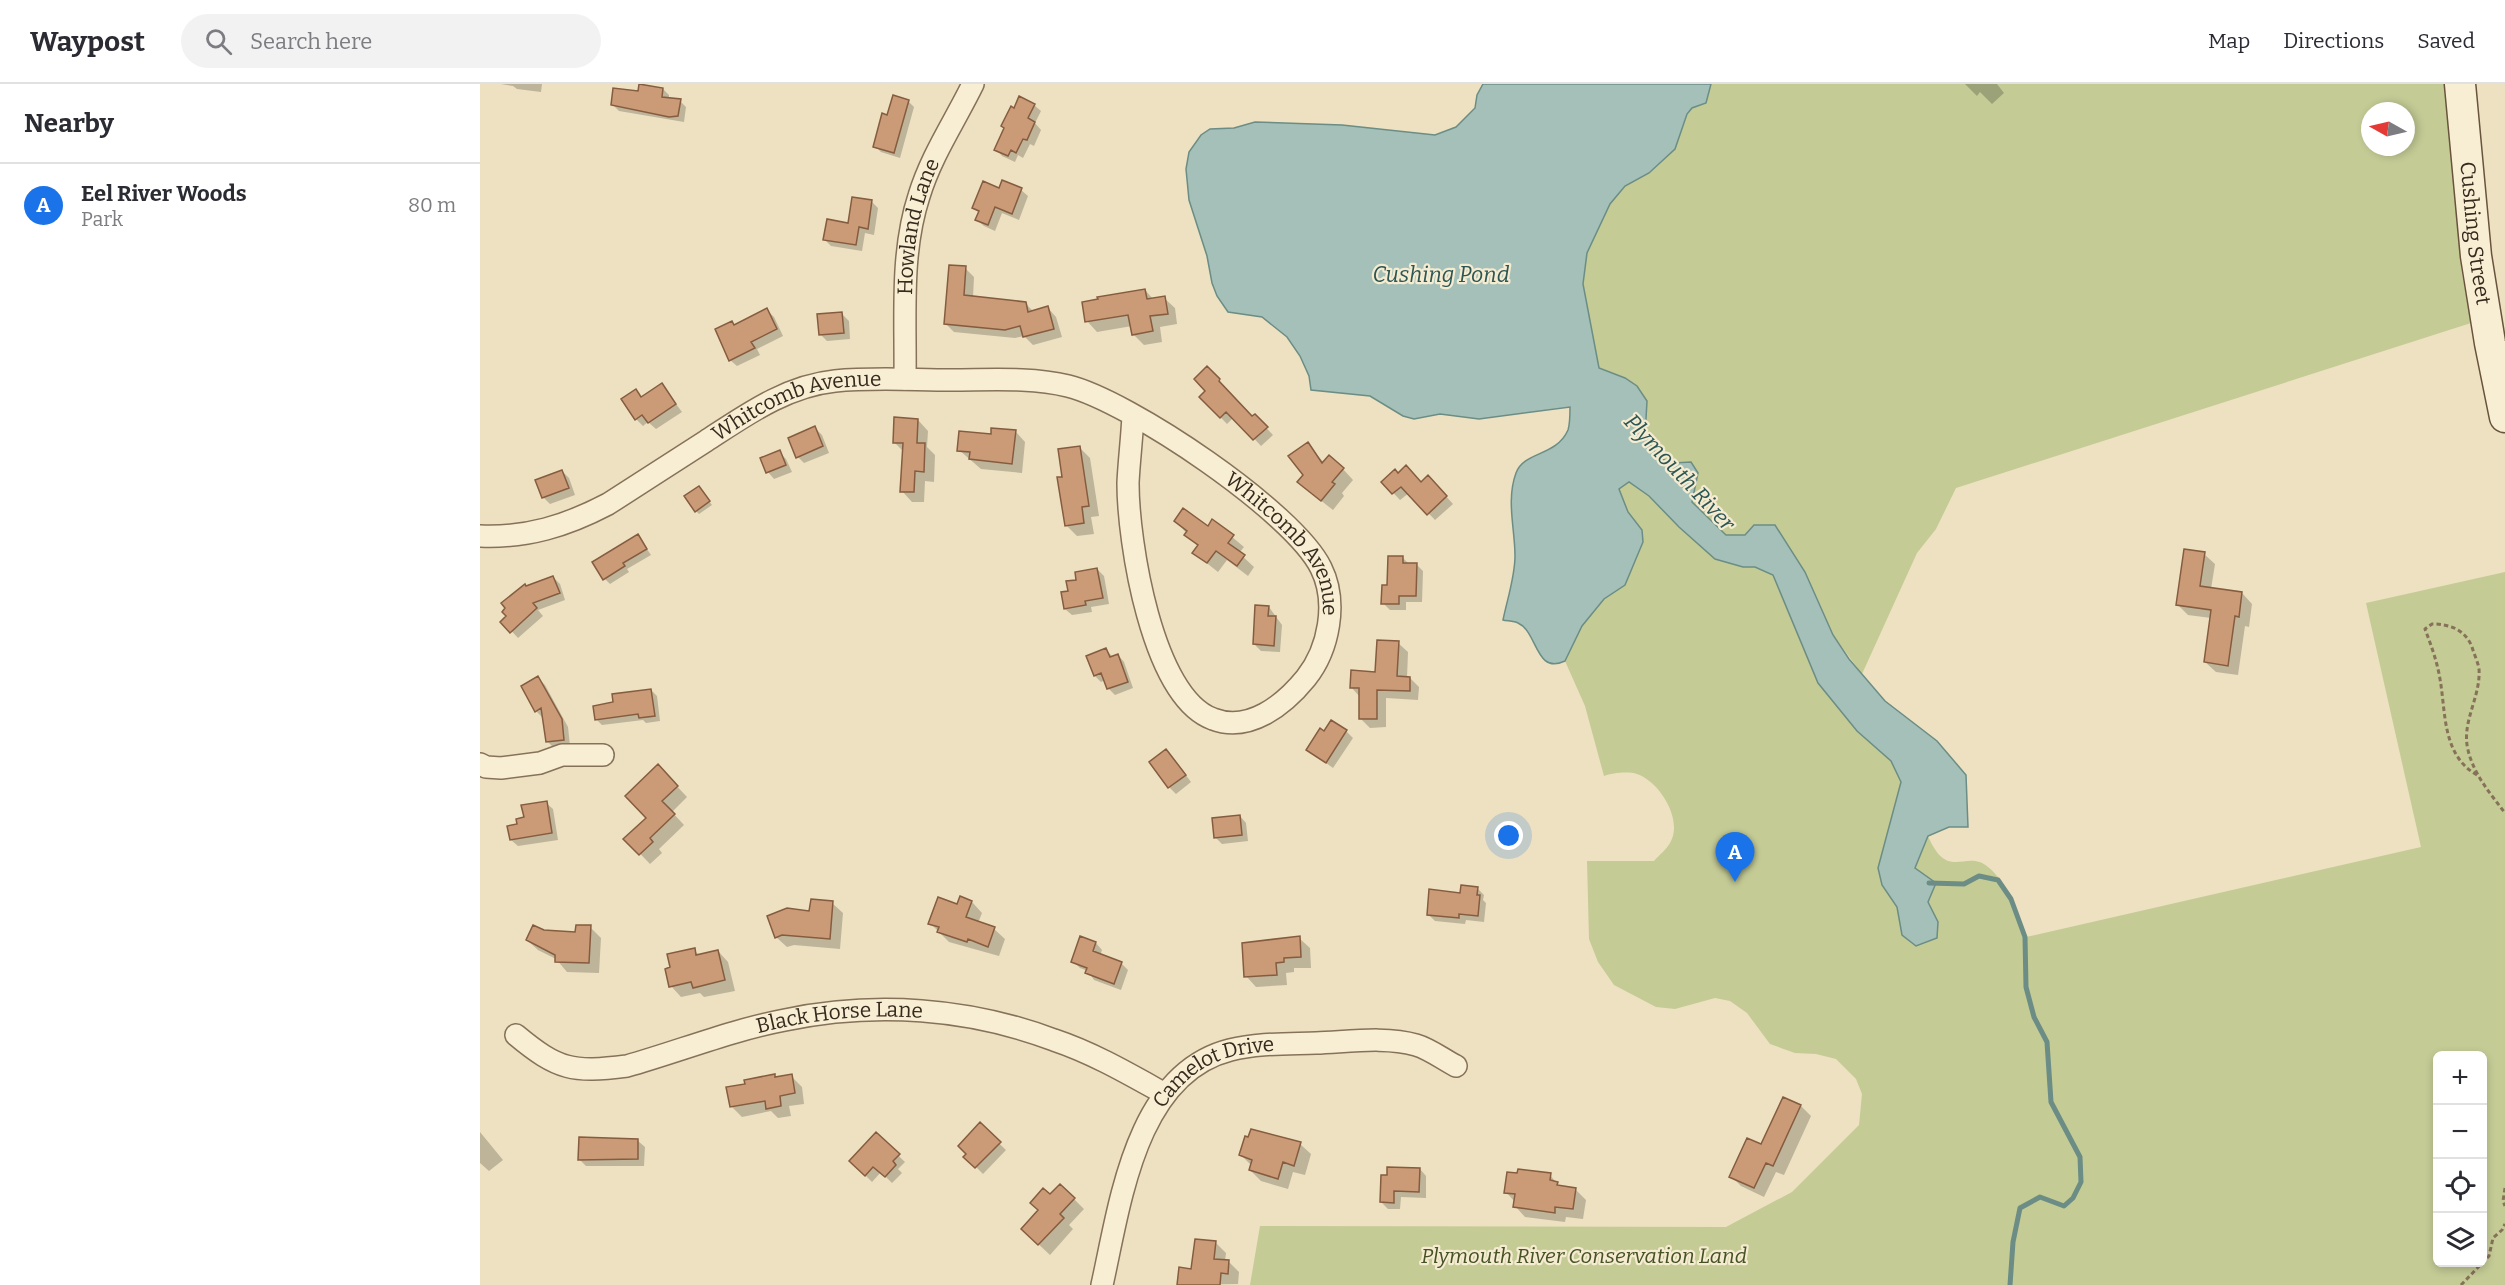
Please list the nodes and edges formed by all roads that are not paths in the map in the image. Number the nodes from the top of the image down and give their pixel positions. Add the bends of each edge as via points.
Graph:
1 (973, 84) edge
2 (2460, 84) edge
3 (905, 380) junction
4 (1134, 415) junction
5 (2505, 417) edge
6 (480, 536) edge
7 (603, 755) dead end
8 (480, 764) edge
9 (516, 1035) dead end
10 (1456, 1066) dead end
11 (1165, 1094) junction
12 (1102, 1285) edge

1 - 3 street, Howland Lane via 934,159 919,195 910,232
2 - 5 street, Cushing Street via 2476,255
3 - 4 street, Whitcomb Avenue via 1055,383 1073,387
3 - 6 street, Whitcomb Avenue via 834,381 797,389 765,404 582,518 529,535
4 - 4 street, Whitcomb Avenue via 1244,490 1285,524 1322,569 1329,617 1318,660 1287,699 1241,724 1205,717 1192,708 1166,665 1153,632 1132,531 1128,483
7 - 8 street via 562,755 540,763 501,768
9 - 11 street, Black Horse Lane via 542,1056 564,1066 605,1068 636,1063 785,1020 859,1010 921,1011 1006,1024 1056,1040
10 - 11 street, Camelot Drive via 1416,1045 1388,1042 1252,1046 1228,1050 1206,1060
11 - 12 street, Camelot Drive via 1133,1157

